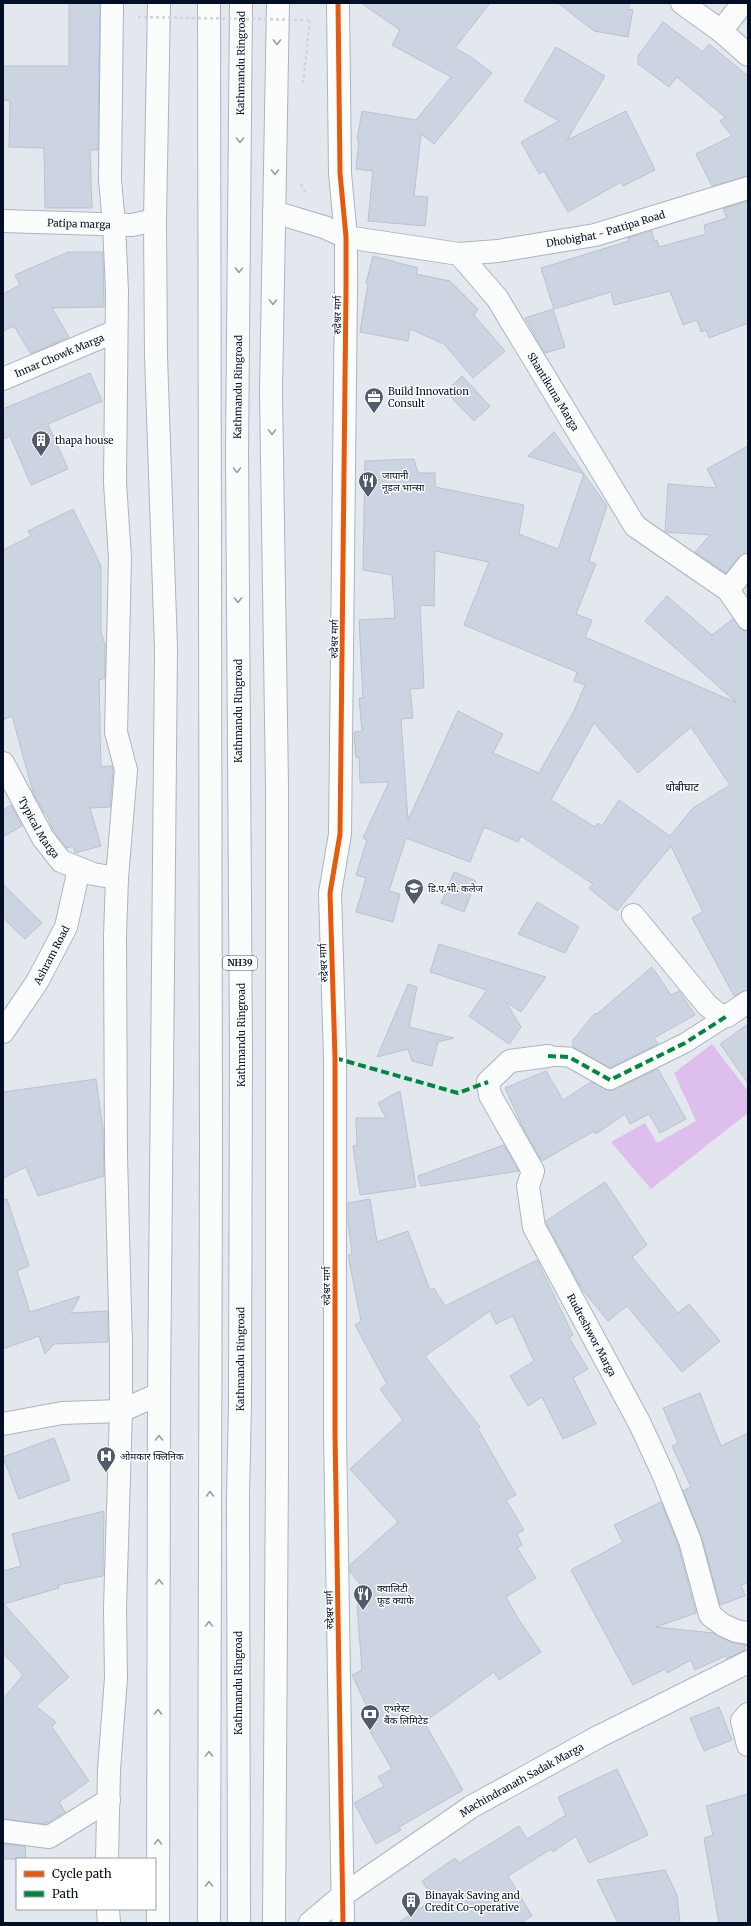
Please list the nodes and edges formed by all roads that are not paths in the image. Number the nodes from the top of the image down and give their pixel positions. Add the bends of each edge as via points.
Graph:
1 (112, 3) edge
2 (159, 3) edge
3 (209, 3) edge
4 (241, 3) edge
5 (278, 3) edge
6 (338, 3) edge
7 (682, 3) edge
8 (743, 3) edge
9 (721, 31) junction
10 (748, 55) edge
11 (748, 188) edge
12 (274, 212) junction
13 (155, 220) junction
14 (3, 221) edge
15 (114, 224) junction
16 (346, 237) junction
17 (459, 254) junction
18 (116, 331) junction
19 (3, 379) edge
20 (748, 565) edge
21 (728, 590) junction
22 (748, 619) edge
23 (3, 763) edge
24 (79, 870) junction
25 (117, 878) junction
26 (633, 915) dead end
27 (748, 1002) edge
28 (722, 1015) junction
29 (3, 1032) edge
30 (548, 1056) joint
31 (159, 1394) junction
32 (120, 1410) junction
33 (3, 1424) edge
34 (748, 1633) edge
35 (748, 1662) edge
36 (748, 1714) edge
37 (748, 1745) edge
38 (109, 1800) junction
39 (3, 1831) edge
40 (107, 1858) edge
41 (343, 1895) junction
42 (108, 1910) edge
43 (109, 1923) edge
44 (158, 1923) edge
45 (209, 1923) edge
46 (239, 1923) edge
47 (274, 1923) edge
48 (310, 1923) edge
49 (343, 1923) edge

1 - 15 main road via 110,180
2 - 13 main road
45 -> 3 main road, NH39
4 -> 46 main road, Kathmandu Ringroad / NH39 via 237,444 241,1043
5 -> 12 main road
6 - 16 main road, रुद्रेश्वर मार्ग via 340,173
7 - 9 main road
8 - 9 main road
9 - 10 main road
11 - 17 main road, Dhobighat - Pattipa Road via 595,234
12 - 16 main road via 324,227
12 -> 47 main road via 271,391 276,785 277,1468
13 - 15 main road, Patipa marga via 132,225
13 - 31 main road via 156,356 166,648
14 - 15 main road, Patipa marga
15 - 18 main road
16 - 17 main road
16 - 41 main road, रुद्रेश्वर मार्ग via 340,834 330,893 335,1058 335,1433
17 - 21 main road, Shantikuna Marga via 498,298 635,526
18 - 19 main road, Innar Chowk Marga
18 - 25 main road via 115,482 120,558 116,732 126,770
20 - 21 main road
21 - 22 main road, Shantikuna Marga
23 - 24 main road, Typical Marga via 43,838 61,861
24 - 25 main road, Typical Marga
24 - 29 main road, Ashram Road via 66,927 37,982
25 - 32 main road via 115,1107 121,1343
26 - 28 main road via 698,994
27 - 28 main road
28 - 30 street via 685,1043 610,1080 569,1057
30 - 34 main road, Rudreshwor Marga via 510,1061 488,1082 490,1095 533,1171 528,1186 534,1227 637,1417 664,1476 690,1541 710,1615 723,1625
31 - 32 main road
44 -> 31 main road
32 - 33 main road via 62,1413
32 - 38 main road via 115,1608 116,1678
35 - 41 main road, Machindranath Sadak Marga via 598,1737 471,1807
36 - 37 main road via 742,1721
38 - 39 main road via 49,1837
38 - 40 main road
41 - 48 main road, Machindranath Sadak Marga
41 - 49 main road, रुद्रेश्वर मार्ग
42 - 43 main road

